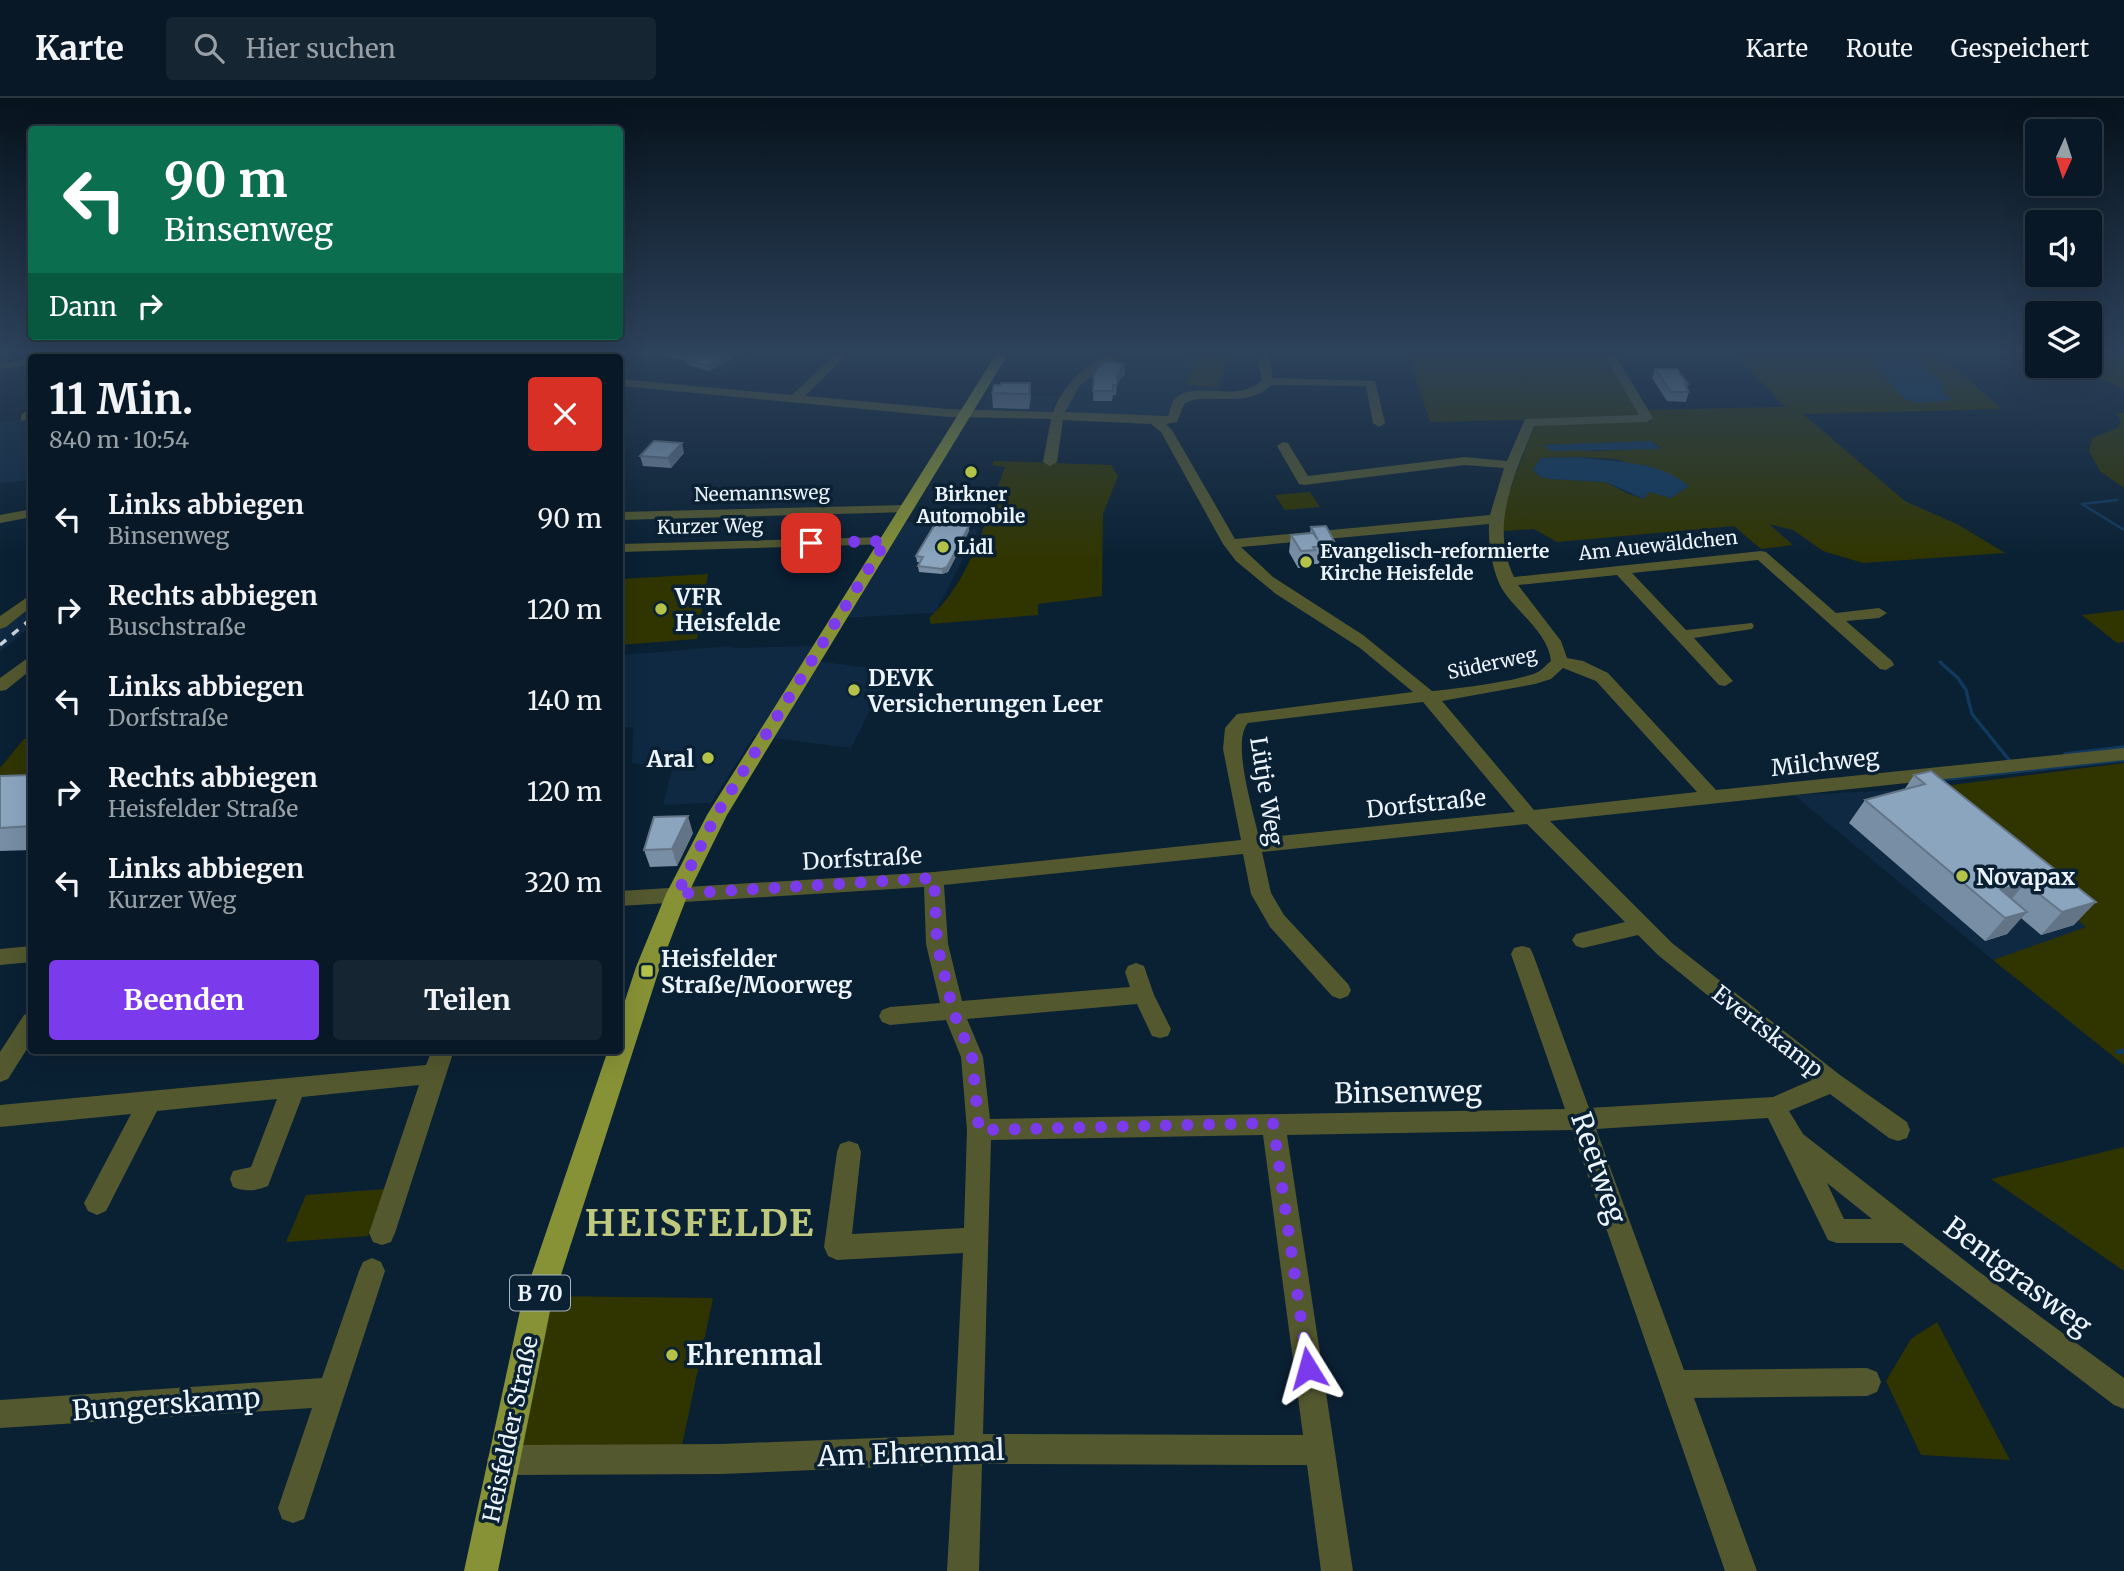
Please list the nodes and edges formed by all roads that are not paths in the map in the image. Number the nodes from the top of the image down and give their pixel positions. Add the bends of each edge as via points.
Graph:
1 (959, 420) edge
2 (1056, 420) edge
3 (1150, 420) edge
4 (1166, 420) edge
5 (1378, 420) edge
6 (1596, 420) edge
7 (1155, 421) junction
8 (1379, 423) dead end
9 (1283, 446) dead end
10 (1050, 462) dead end
11 (1513, 465) junction
12 (905, 509) junction
13 (28, 514) edge
14 (623, 516) edge
15 (0, 519) edge
16 (1495, 519) junction
17 (886, 541) junction
18 (1230, 544) junction
19 (623, 548) edge
20 (1621, 570) junction
21 (1506, 582) junction
22 (28, 601) edge
23 (1880, 612) dead end
24 (1833, 618) junction
25 (0, 624) edge
26 (1746, 626) dead end
27 (1682, 635) junction
28 (1559, 662) junction
29 (28, 663) edge
30 (1886, 665) dead end
31 (1725, 681) dead end
32 (0, 686) edge
33 (1428, 697) junction
34 (2124, 754) edge
35 (1710, 795) junction
36 (1530, 817) junction
37 (1250, 848) junction
38 (934, 878) junction
39 (677, 894) junction
40 (623, 898) edge
41 (1642, 926) junction
42 (1583, 940) dead end
43 (28, 954) edge
44 (1522, 954) dead end
45 (0, 957) edge
46 (1136, 972) dead end
47 (1340, 990) dead end
48 (1143, 995) junction
49 (953, 1011) junction
50 (890, 1016) dead end
51 (28, 1027) edge
52 (1160, 1029) dead end
53 (623, 1043) edge
54 (442, 1054) edge
55 (619, 1054) edge
56 (0, 1072) edge
57 (435, 1074) junction
58 (1832, 1082) junction
59 (294, 1087) junction
60 (150, 1102) junction
61 (1774, 1107) junction
62 (0, 1116) edge
63 (1582, 1119) junction
64 (1273, 1123) junction
65 (979, 1130) junction
66 (1898, 1130) dead end
67 (1794, 1142) junction
68 (849, 1152) dead end
69 (242, 1180) dead end
70 (97, 1203) dead end
71 (1907, 1231) junction
72 (382, 1233) dead end
73 (977, 1240) junction
74 (372, 1271) dead end
75 (1867, 1382) dead end
76 (1675, 1384) junction
77 (332, 1392) junction
78 (2124, 1395) edge
79 (0, 1414) edge
80 (968, 1449) junction
81 (1319, 1450) junction
82 (502, 1461) junction
83 (293, 1508) dead end
84 (481, 1571) edge
85 (963, 1571) edge
86 (1337, 1571) edge
87 (1741, 1571) edge

1 - 12 main road, Heisfelder Straße / B 70
2 - 10 street
3 - 7 street
4 - 7 street
5 - 8 street
6 - 11 street, Süderweg via 1529,422
7 - 18 street, Dorfstraße via 1166,430
9 - 11 street via 1304,481 1465,461
11 - 16 street, Süderweg
12 - 14 street, Neemannsweg
12 - 17 main road, Heisfelder Straße / B 70
13 - 15 street
16 - 18 street
16 - 21 street, Süderweg via 1497,565
17 - 19 street, Kurzer Weg
17 - 39 main road, Heisfelder Straße / B 70 via 716,815
18 - 33 street, Dorfstraße via 1259,574 1385,659
20 - 21 street, Am Auewäldchen
20 - 24 street, Am Auewäldchen via 1762,555
20 - 27 street
21 - 28 street, Süderweg via 1554,643
22 - 25 street
23 - 24 street
24 - 30 street, Am Auewäldchen
26 - 27 street
27 - 31 street
28 - 33 street, Süderweg via 1545,676
28 - 35 street via 1602,677
29 - 32 street
33 - 36 street, Dorfstraße
33 - 37 street, Lütje Weg via 1255,716 1237,722 1232,749
34 - 35 street, Milchweg via 1801,790
35 - 36 street, Milchweg
36 - 37 street, Dorfstraße
36 - 41 street, Evertskamp
37 - 38 street, Dorfstraße
37 - 47 street, Lütje Weg via 1261,894 1277,921
38 - 39 street, Dorfstraße
38 - 49 street via 937,944
39 - 40 street, Dorfstraße
39 - 53 main road, Heisfelder Straße / B 70
41 - 42 street
41 - 58 street, Evertskamp
43 - 45 street
44 - 63 street, Reetweg
46 - 48 street
48 - 49 street
48 - 52 street
49 - 50 street
49 - 65 street via 972,1057
51 - 56 street
54 - 57 street
55 - 82 main road, Heisfelder Straße / B 70 via 536,1306
57 - 59 street
57 - 72 street
58 - 61 street, Binsenweg
58 - 66 street, Evertskamp
59 - 60 street
59 - 69 street via 259,1178
60 - 62 street
60 - 70 street
61 - 63 street, Binsenweg
61 - 67 street, Bentgrasweg
63 - 64 street, Binsenweg
63 - 76 street, Reetweg
64 - 65 street, Binsenweg
64 - 81 street
65 - 73 street
67 - 71 street, Bentgrasweg
67 - 71 street, Bentgrasweg via 1837,1231
68 - 73 street via 837,1247
71 - 78 street, Bentgrasweg
73 - 80 street
74 - 77 street
75 - 76 street
76 - 87 street, Reetweg
77 - 79 street, Bungerskamp
77 - 83 street
80 - 81 street, Am Ehrenmal
80 - 82 street, Am Ehrenmal via 722,1459
80 - 85 street
81 - 86 street
82 - 84 main road, Heisfelder Straße / B 70

